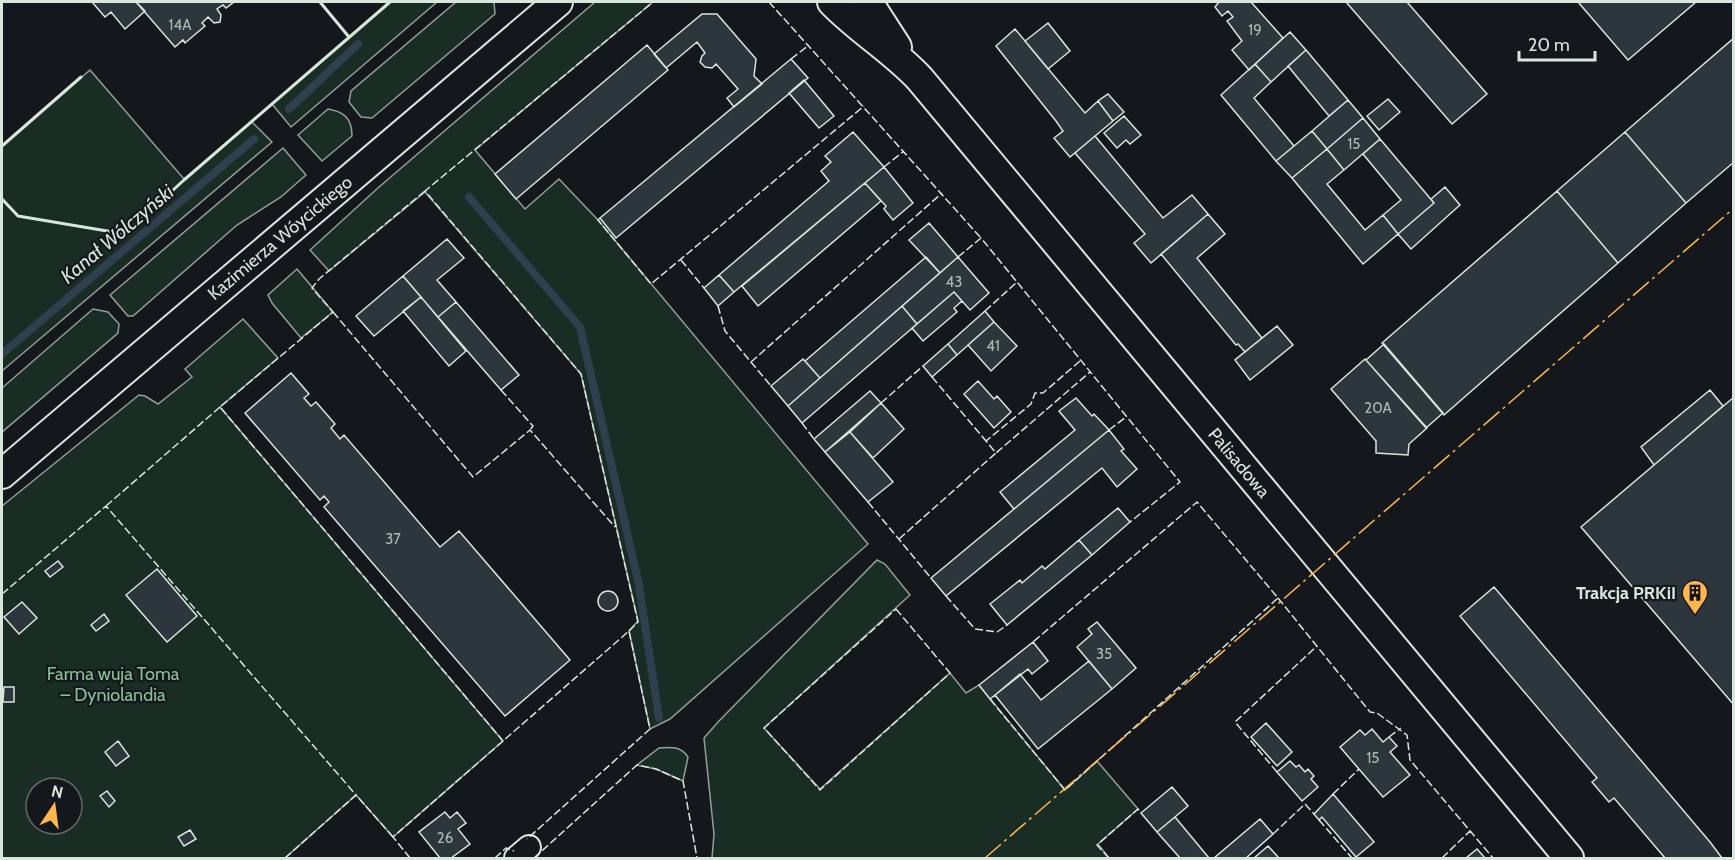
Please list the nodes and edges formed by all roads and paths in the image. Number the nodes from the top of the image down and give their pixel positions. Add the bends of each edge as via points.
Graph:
1 (558, 2) edge
2 (832, 2) edge
3 (868, 2) edge
4 (909, 67) junction
5 (2, 474) edge
6 (1569, 858) edge

1 - 5 street, Kazimierza Wóycickiego
2 - 4 street, Palisadowa
3 - 4 street, Palisadowa
4 - 6 street, Palisadowa

